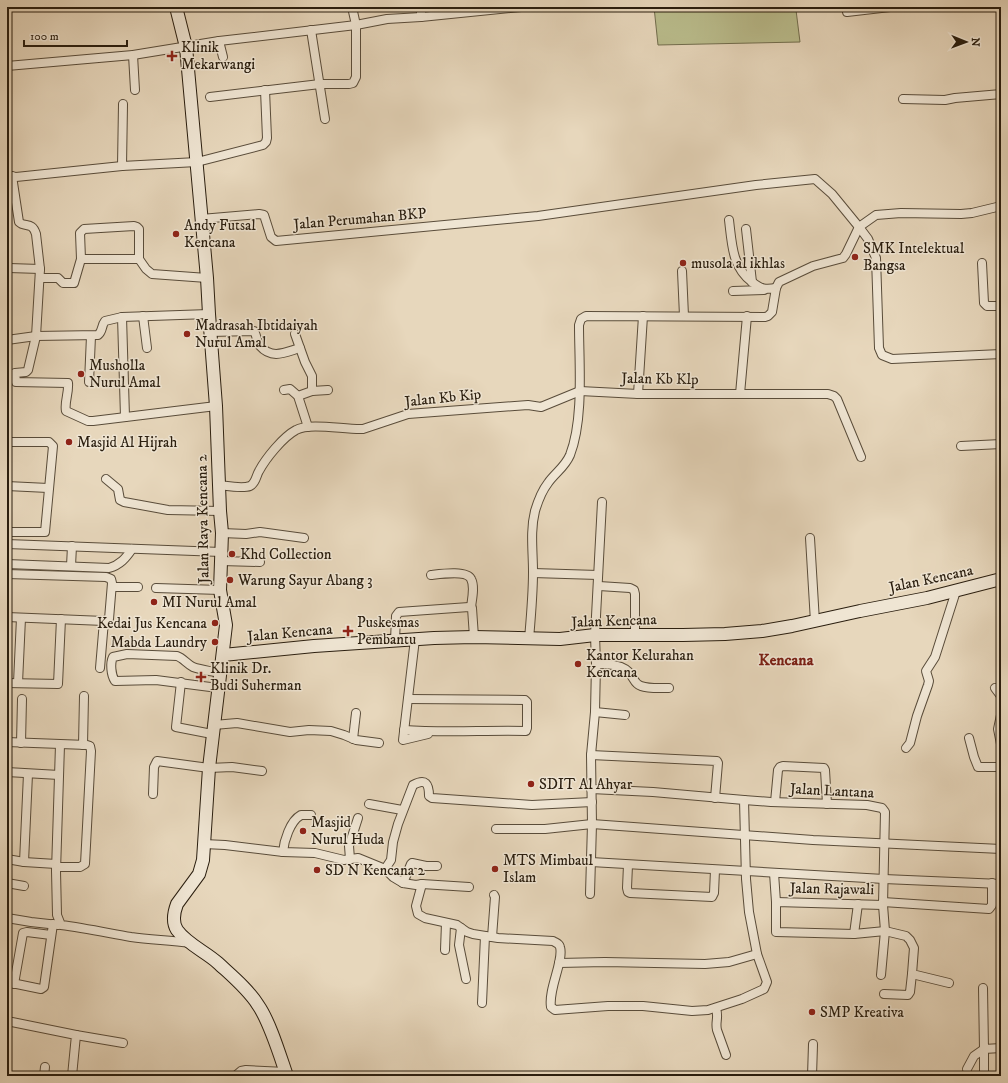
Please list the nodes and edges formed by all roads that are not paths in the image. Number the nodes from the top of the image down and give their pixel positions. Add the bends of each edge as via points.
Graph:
1 (176, 7) edge
2 (352, 7) edge
3 (420, 7) edge
4 (522, 7) edge
5 (846, 7) edge
6 (890, 7) edge
7 (421, 17) junction
8 (356, 25) junction
9 (311, 30) junction
10 (219, 41) junction
11 (186, 47) junction
12 (133, 55) junction
13 (223, 56) dead end
14 (7, 66) edge
15 (320, 84) junction
16 (135, 90) dead end
17 (265, 90) junction
18 (1001, 94) edge
19 (210, 97) dead end
20 (903, 99) dead end
21 (123, 104) dead end
22 (325, 119) dead end
23 (197, 162) junction
24 (122, 166) junction
25 (9, 175) edge
26 (1001, 206) edge
27 (201, 219) junction
28 (728, 220) dead end
29 (859, 227) junction
30 (746, 228) dead end
31 (81, 259) junction
32 (139, 259) junction
33 (982, 263) dead end
34 (9, 268) dead end
35 (40, 269) junction
36 (682, 271) dead end
37 (40, 278) junction
38 (207, 278) junction
39 (752, 282) junction
40 (776, 288) junction
41 (766, 290) junction
42 (733, 291) dead end
43 (1001, 306) edge
44 (209, 314) junction
45 (143, 316) junction
46 (643, 316) junction
47 (684, 316) junction
48 (747, 316) junction
49 (122, 317) junction
50 (210, 332) junction
51 (295, 334) dead end
52 (36, 336) junction
53 (91, 336) junction
54 (7, 340) edge
55 (147, 348) dead end
56 (300, 348) junction
57 (1001, 354) edge
58 (89, 382) dead end
59 (284, 390) dead end
60 (328, 390) dead end
61 (312, 391) junction
62 (580, 391) junction
63 (638, 394) junction
64 (740, 394) junction
65 (298, 396) junction
66 (216, 406) junction
67 (125, 417) junction
68 (308, 427) junction
69 (7, 442) edge
70 (1001, 444) edge
71 (960, 446) dead end
72 (861, 457) dead end
73 (106, 479) dead end
74 (219, 485) junction
75 (7, 486) edge
76 (48, 488) junction
77 (602, 502) dead end
78 (220, 511) junction
79 (7, 532) edge
80 (222, 533) junction
81 (304, 538) dead end
82 (810, 538) dead end
83 (7, 544) edge
84 (72, 546) junction
85 (132, 549) junction
86 (221, 557) junction
87 (260, 562) dead end
88 (7, 564) edge
89 (71, 566) junction
90 (533, 573) junction
91 (7, 574) edge
92 (431, 575) dead end
93 (598, 575) junction
94 (1001, 579) edge
95 (112, 586) junction
96 (598, 586) junction
97 (138, 587) dead end
98 (156, 588) dead end
99 (220, 590) junction
100 (956, 591) junction
101 (471, 608) junction
102 (7, 617) edge
103 (21, 618) junction
104 (61, 619) junction
105 (104, 621) junction
106 (815, 622) junction
107 (635, 634) junction
108 (595, 635) junction
109 (474, 636) junction
110 (529, 639) junction
111 (415, 640) junction
112 (395, 641) junction
113 (223, 655) junction
114 (596, 664) junction
115 (100, 668) dead end
116 (219, 672) junction
117 (181, 682) junction
118 (7, 683) edge
119 (18, 683) junction
120 (218, 688) junction
121 (669, 688) dead end
122 (995, 688) dead end
123 (84, 696) dead end
124 (1001, 696) edge
125 (22, 699) dead end
126 (408, 700) junction
127 (595, 712) junction
128 (356, 713) dead end
129 (625, 715) dead end
130 (1001, 715) edge
131 (213, 730) junction
132 (969, 738) dead end
133 (353, 739) junction
134 (7, 742) edge
135 (21, 743) junction
136 (379, 743) dead end
137 (1001, 744) edge
138 (60, 745) junction
139 (83, 745) junction
140 (906, 748) dead end
141 (591, 756) junction
142 (1001, 767) edge
143 (209, 768) junction
144 (262, 771) dead end
145 (7, 772) edge
146 (28, 774) junction
147 (59, 775) junction
148 (591, 789) junction
149 (153, 794) dead end
150 (715, 798) junction
151 (744, 800) junction
152 (592, 802) junction
153 (775, 802) junction
154 (370, 804) dead end
155 (827, 804) junction
156 (402, 810) junction
157 (311, 815) dead end
158 (358, 818) dead end
159 (592, 824) junction
160 (496, 829) dead end
161 (745, 834) junction
162 (884, 843) junction
163 (204, 844) junction
164 (1001, 849) edge
165 (283, 852) junction
166 (350, 859) junction
167 (7, 860) edge
168 (24, 862) junction
169 (591, 862) junction
170 (56, 865) junction
171 (628, 865) junction
172 (437, 866) dead end
173 (386, 869) junction
174 (715, 870) junction
175 (747, 872) junction
176 (774, 873) junction
177 (884, 879) junction
178 (7, 883) edge
179 (403, 883) junction
180 (422, 884) junction
181 (992, 884) junction
182 (1001, 884) edge
183 (24, 886) dead end
184 (469, 887) dead end
185 (590, 894) dead end
186 (494, 895) dead end
187 (776, 902) junction
188 (883, 903) junction
189 (858, 904) junction
190 (8, 916) edge
191 (446, 922) junction
192 (57, 925) junction
193 (461, 928) junction
194 (885, 931) junction
195 (854, 934) junction
196 (52, 935) junction
197 (488, 936) junction
198 (192, 944) junction
199 (445, 950) dead end
200 (758, 954) junction
201 (559, 963) junction
202 (912, 974) junction
203 (882, 975) dead end
204 (466, 979) dead end
205 (10, 983) edge
206 (950, 983) dead end
207 (983, 988) dead end
208 (884, 994) dead end
209 (482, 1003) dead end
210 (716, 1008) junction
211 (7, 1021) edge
212 (76, 1035) junction
213 (123, 1043) dead end
214 (813, 1044) dead end
215 (1001, 1048) edge
216 (984, 1049) junction
217 (726, 1055) dead end
218 (45, 1067) dead end
219 (967, 1069) dead end
220 (286, 1074) edge
221 (44, 1076) edge
222 (72, 1076) edge
223 (234, 1076) edge
224 (812, 1076) edge
225 (984, 1076) edge

1 - 11 street, Jalan Raya Kencana 2
2 - 8 street
3 - 7 street
4 - 7 street
5 - 6 street via 847,12 851,12
7 - 8 street
8 - 9 street
8 - 15 street via 356,77 353,83
9 - 10 street
9 - 15 street
10 - 11 street
10 - 13 street
11 - 12 street
11 - 23 street, Jalan Raya Kencana 2
12 - 14 street
12 - 16 street
15 - 17 street
15 - 22 street
17 - 19 street
17 - 23 street via 266,142 263,145
18 - 20 street via 945,100
21 - 24 street
23 - 24 street
23 - 27 street, Jalan Raya Kencana 2
24 - 25 street via 16,177
25 - 35 street via 19,222 31,225 35,229
26 - 29 street via 961,214 884,213 876,215
27 - 29 street, Jalan Perumahan BKP via 264,215 271,237 276,241 538,216 815,179 832,194
27 - 38 street, Jalan Raya Kencana 2
28 - 39 street via 735,260 740,270
29 - 40 street via 843,258 808,269 779,282
29 - 57 street via 868,239 876,258 878,333 882,354 892,359
30 - 39 street
31 - 32 street
31 - 32 street via 81,230 134,226 139,229
31 - 37 street via 74,283 63,283 58,278
32 - 38 street via 152,274
33 - 43 street via 984,303 987,306
34 - 35 street
35 - 37 street
36 - 47 street
37 - 52 street
38 - 44 street, Jalan Raya Kencana 2
39 - 41 street
40 - 41 street
40 - 48 street via 770,314
41 - 42 street
44 - 45 street
44 - 50 street, Jalan Raya Kencana 2
45 - 49 street
45 - 55 street
46 - 47 street
46 - 62 street via 586,316 580,320
46 - 63 street
47 - 48 street
48 - 64 street
49 - 53 street via 105,321 100,334
49 - 67 street
50 - 56 street via 254,331 259,346 274,355
50 - 66 street, Jalan Raya Kencana 2
51 - 56 street
52 - 53 street
52 - 54 street
52 - 67 street via 28,370 15,373 16,382 68,383 66,411 88,421
53 - 58 street
56 - 61 street via 312,376
59 - 65 street via 290,389
60 - 61 street
61 - 65 street
62 - 63 street, Jalan Kb Klp
62 - 68 street, Jalan Kb Kip via 541,407 528,405 418,413 397,417 363,429
62 - 90 street via 573,446 564,466 542,492 535,511
63 - 64 street, Jalan Kb Klp
64 - 72 street, Jalan Kb Klp via 834,396
65 - 68 street
66 - 67 street
66 - 74 street, Jalan Raya Kencana 2
68 - 74 street via 296,430 282,441 251,485
69 - 76 street via 52,444
70 - 71 street
73 - 78 street via 118,489 120,500 124,502 168,510
74 - 78 street, Jalan Raya Kencana 2
75 - 76 street
76 - 79 street via 44,532
77 - 93 street
78 - 80 street, Jalan Raya Kencana 2
80 - 81 street via 260,532
80 - 86 street, Jalan Raya Kencana 2
82 - 106 street
83 - 84 street
84 - 85 street
84 - 89 street
85 - 86 street
85 - 89 street via 124,560 109,568
86 - 87 street
86 - 99 street, Jalan Raya Kencana 2
88 - 89 street
90 - 93 street
90 - 110 street
91 - 95 street via 106,577 111,579
92 - 101 street via 468,575 472,585
93 - 96 street
94 - 100 street, Jalan Kencana
95 - 97 street
95 - 105 street via 109,619
96 - 107 street via 634,590
96 - 108 street
98 - 99 street
99 - 113 street, Jalan Raya Kencana 2 via 226,625
100 - 106 street, Jalan Kencana
100 - 140 street via 935,657 926,671 928,685 910,743
101 - 109 street
101 - 112 street via 399,612 396,616
102 - 103 street
103 - 104 street
103 - 119 street
104 - 105 street
104 - 119 street via 58,684
105 - 115 street
106 - 107 street, Jalan Kencana via 725,634
107 - 108 street, Jalan Kencana
108 - 110 street, Jalan Kencana
108 - 114 street
109 - 110 street, Jalan Kencana
109 - 111 street, Jalan Kencana
111 - 112 street, Jalan Kencana
111 - 126 street
112 - 113 street, Jalan Kencana
113 - 116 street, Jalan Raya Kencana 2
114 - 121 street via 609,664 625,669 635,683 641,686
114 - 127 street
116 - 117 street via 195,667 177,656 127,654 113,657 115,681
116 - 120 street, Jalan Raya Kencana 2
117 - 120 street
117 - 131 street via 176,727
118 - 119 street
120 - 131 street, Jalan Raya Kencana 2
122 - 124 street
123 - 139 street
125 - 135 street
126 - 126 street via 525,700 526,731 436,732 403,740
127 - 129 street
127 - 141 street
128 - 133 street
130 - 137 street via 998,729
131 - 133 street via 237,723 290,732 331,731
131 - 143 street, Jalan Raya Kencana 2
132 - 142 street via 978,767
133 - 136 street
134 - 135 street
135 - 138 street
138 - 139 street
138 - 147 street
139 - 170 street via 90,746 91,751 86,864 80,867
141 - 148 street
141 - 150 street via 717,761
143 - 144 street
143 - 149 street via 157,761 154,767
143 - 163 street, Jalan Raya Kencana 2
145 - 146 street
146 - 147 street
146 - 168 street
147 - 170 street
148 - 150 street, Jalan Lantana
148 - 152 street
150 - 151 street, Jalan Lantana
151 - 153 street, Jalan Lantana
151 - 161 street
152 - 156 street via 532,805 432,798 429,796 428,785 420,782 412,785
152 - 159 street
153 - 155 street, Jalan Lantana
153 - 155 street via 778,770 783,766 824,768
154 - 156 street
155 - 162 street, Jalan Lantana via 882,808 885,812
156 - 173 street via 391,860
157 - 165 street via 301,815 296,819 286,837
158 - 166 street via 350,846
159 - 160 street via 545,829
159 - 161 street
159 - 169 street
161 - 162 street
161 - 175 street
162 - 164 street
162 - 177 street, Jalan Lantana
163 - 165 street
163 - 198 street, Jalan Raya Kencana 2 via 199,874 181,897 175,910 174,921 177,930
165 - 166 street via 315,853
166 - 173 street via 362,859
167 - 168 street
168 - 170 street
169 - 171 street
169 - 185 street
170 - 192 street
171 - 174 street
171 - 174 street via 628,892 662,894 712,896
172 - 179 street via 412,863
173 - 179 street
174 - 175 street
175 - 176 street
175 - 200 street via 749,912
176 - 177 street
176 - 187 street
177 - 181 street
177 - 188 street, Jalan Lantana
178 - 183 street
179 - 180 street
180 - 184 street
180 - 191 street via 416,906 418,914
181 - 182 street
181 - 188 street, Jalan Rajawali via 992,905 989,909
186 - 197 street via 495,912
187 - 189 street, Jalan Rajawali
187 - 195 street, Jalan Rajawali via 776,932
188 - 189 street, Jalan Rajawali
188 - 194 street, Jalan Lantana
189 - 195 street
190 - 192 street
191 - 193 street
191 - 199 street
192 - 196 street
192 - 198 street
193 - 197 street via 467,932
193 - 204 street via 459,945
194 - 195 street, Jalan Rajawali
194 - 202 street, Jalan Rajawali via 906,936 910,940 914,951
194 - 203 street, Jalan Lantana
196 - 205 street via 23,932
196 - 205 street via 44,987 41,989
197 - 201 street via 553,941 561,948
197 - 209 street
198 - 220 street, Jalan Raya Kencana 2 via 245,988 259,1006
200 - 201 street via 729,962 705,964
200 - 210 street via 767,982 766,987
201 - 210 street via 550,999 551,1007 555,1010 608,1006 696,1011
202 - 206 street
202 - 208 street via 908,995
207 - 216 street
210 - 217 street via 716,1026
211 - 212 street
212 - 213 street
212 - 222 street
214 - 224 street
215 - 216 street
216 - 219 street via 974,1056
216 - 225 street
218 - 221 street
220 - 223 street via 246,1070

